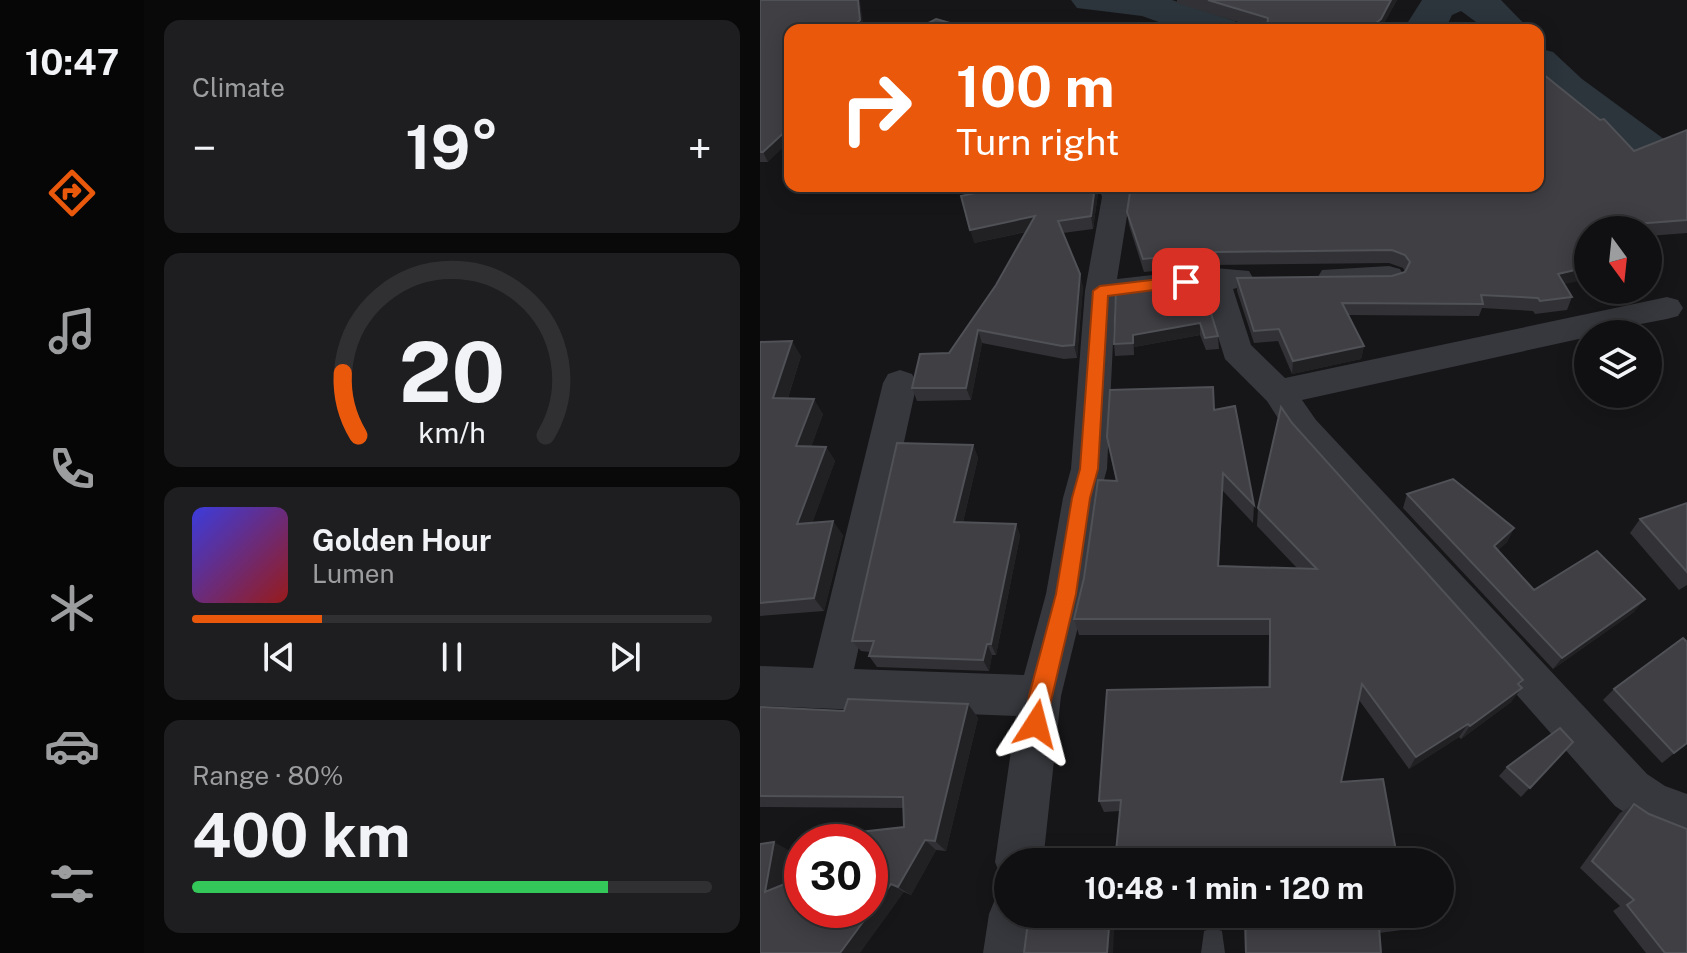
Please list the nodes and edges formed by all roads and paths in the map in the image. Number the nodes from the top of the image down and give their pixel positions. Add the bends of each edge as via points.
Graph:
1 (1115, 192) edge
2 (1389, 276) edge
3 (1310, 277) edge
4 (1215, 278) junction
5 (1263, 278) edge
6 (1100, 291) junction
7 (1667, 308) dead end
8 (900, 383) dead end
9 (1279, 392) junction
10 (760, 686) edge
11 (829, 689) junction
12 (1040, 696) junction
13 (1687, 817) edge
14 (1021, 848) edge
15 (1011, 928) edge
16 (1008, 953) edge

1 - 6 street
2 - 3 street
4 - 5 street
4 - 6 street
4 - 9 street via 1236,351
6 - 12 street via 1089,469
7 - 9 street
8 - 11 street
9 - 13 street via 1304,430 1631,790
10 - 11 street
11 - 12 street
12 - 14 street
15 - 16 street

